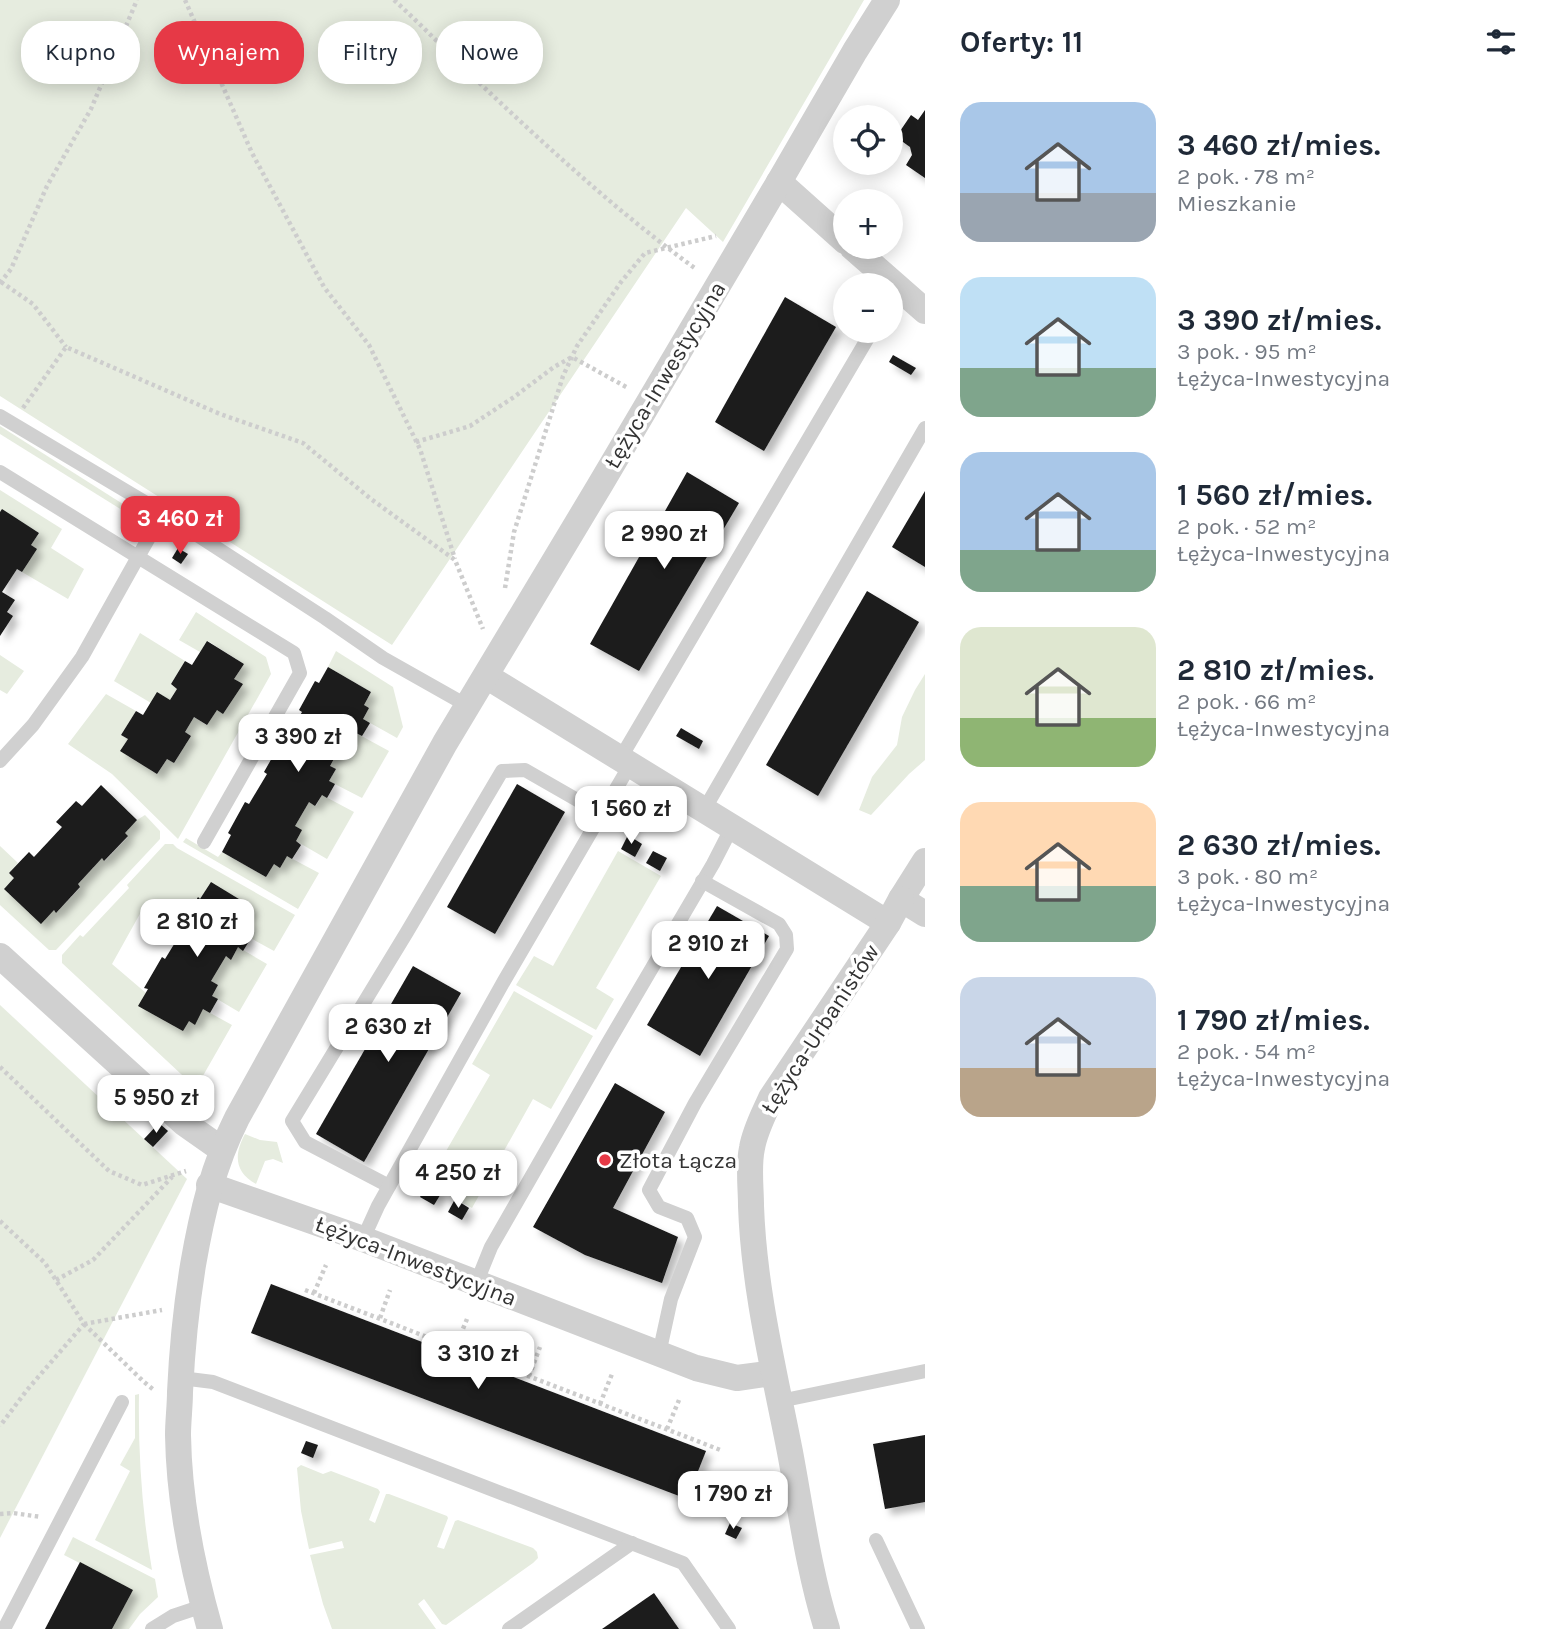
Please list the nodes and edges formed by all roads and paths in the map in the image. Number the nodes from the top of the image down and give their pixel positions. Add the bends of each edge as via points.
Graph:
1 (137, 0) edge
2 (185, 0) edge
3 (394, 0) edge
4 (887, 0) edge
5 (779, 183) junction
6 (753, 226) junction
7 (833, 230) edge
8 (667, 248) junction
9 (865, 259) edge
10 (0, 282) edge
11 (719, 285) junction
12 (925, 312) edge
13 (865, 343) edge
14 (66, 348) junction
15 (572, 357) junction
16 (650, 400) junction
17 (6, 420) edge
18 (925, 428) edge
19 (416, 442) junction
20 (0, 472) edge
21 (163, 513) junction
22 (138, 557) junction
23 (455, 560) junction
24 (505, 591) dead end
25 (491, 669) junction
26 (468, 706) junction
27 (0, 761) edge
28 (625, 762) junction
29 (704, 810) junction
30 (600, 813) junction
31 (732, 827) junction
32 (204, 842) dead end
33 (925, 861) edge
34 (702, 881) junction
35 (901, 899) junction
36 (925, 914) edge
37 (888, 923) junction
38 (0, 956) edge
39 (0, 1067) edge
40 (216, 1165) junction
41 (172, 1176) junction
42 (389, 1186) junction
43 (0, 1221) edge
44 (363, 1239) junction
45 (326, 1265) dead end
46 (56, 1280) junction
47 (475, 1284) junction
48 (305, 1290) dead end
49 (390, 1290) dead end
50 (314, 1293) junction
51 (187, 1306) junction
52 (380, 1318) junction
53 (467, 1319) dead end
54 (84, 1324) junction
55 (540, 1347) dead end
56 (455, 1348) junction
57 (659, 1354) junction
58 (925, 1371) edge
59 (773, 1373) junction
60 (612, 1374) dead end
61 (529, 1376) junction
62 (181, 1378) junction
63 (679, 1400) dead end
64 (780, 1401) junction
65 (122, 1402) dead end
66 (600, 1404) junction
67 (180, 1405) junction
68 (0, 1426) edge
69 (667, 1429) junction
70 (723, 1451) dead end
71 (0, 1514) edge
72 (58, 1524) junction
73 (876, 1540) dead end
74 (632, 1543) junction
75 (206, 1618) edge
76 (4, 1629) edge
77 (152, 1629) edge
78 (509, 1629) edge
79 (729, 1629) edge
80 (827, 1629) edge
81 (918, 1629) edge

1 - 10 path via 91,109 47,186 11,269
2 - 19 path via 257,164 324,287 369,345
3 - 8 path via 490,93
4 - 5 street, Łężyca-Inwestycyjna
5 - 6 street, Łężyca-Inwestycyjna
5 - 7 street
6 - 8 path
6 - 11 street, Łężyca-Inwestycyjna
8 - 11 path
8 - 15 path via 645,253
9 - 12 street
10 - 14 path via 33,304
11 - 16 street, Łężyca-Inwestycyjna
13 - 28 lane via 640,726
14 - 17 path
14 - 23 path via 220,414 303,443
15 - 16 path
15 - 19 path via 470,426
15 - 24 path via 514,532
16 - 25 street, Łężyca-Inwestycyjna
17 - 21 lane
18 - 29 lane
19 - 23 path
20 - 22 lane
21 - 22 lane
21 - 26 lane via 383,658
22 - 27 lane via 82,657 33,725
22 - 32 lane via 294,653 300,673
23 - 25 path
25 - 26 street, Łężyca-Inwestycyjna
25 - 28 street
26 - 40 street, Łężyca-Inwestycyjna via 237,1118
28 - 29 street
28 - 30 lane
29 - 31 street
30 - 42 lane
30 - 42 lane via 525,770 502,771 292,1121 305,1142
31 - 34 lane
31 - 37 street
33 - 35 street, Łężyca-Urbanistów
34 - 47 lane via 491,1247
34 - 57 lane via 779,924 786,934 787,949 649,1190 659,1207 687,1218 695,1237 671,1299
35 - 36 street
35 - 37 street, Łężyca-Urbanistów
37 - 59 street, Łężyca-Urbanistów via 771,1098 751,1148 756,1271
38 - 40 street, Łężyca-Inwestycyjna via 184,1123
39 - 41 path via 109,1171 142,1185
40 - 41 path
40 - 44 street, Łężyca-Inwestycyjna
40 - 51 street, Łężyca-Inwestycyjna
41 - 46 path via 93,1260
42 - 44 lane
43 - 46 path via 46,1263
44 - 47 street, Łężyca-Inwestycyjna
45 - 50 path
46 - 54 path
47 - 57 street, Łężyca-Inwestycyjna
48 - 50 path
49 - 52 path
50 - 52 path
51 - 54 path
51 - 62 street, Łężyca-Inwestycyjna
52 - 56 path
53 - 56 path
54 - 67 path via 144,1382
54 - 68 path
55 - 61 path
56 - 61 path
57 - 59 street, Łężyca-Inwestycyjna via 737,1378
58 - 64 lane
59 - 64 street
60 - 66 path
61 - 66 path
62 - 67 street, Łężyca-Inwestycyjna
62 - 74 lane via 213,1382
63 - 69 path
64 - 80 street
65 - 72 lane
66 - 69 path
67 - 75 street, Łężyca-Inwestycyjna via 182,1491
69 - 70 path
71 - 72 path via 38,1516
72 - 76 lane
73 - 81 lane
74 - 78 lane
74 - 79 lane via 683,1563
75 - 77 lane via 173,1616

